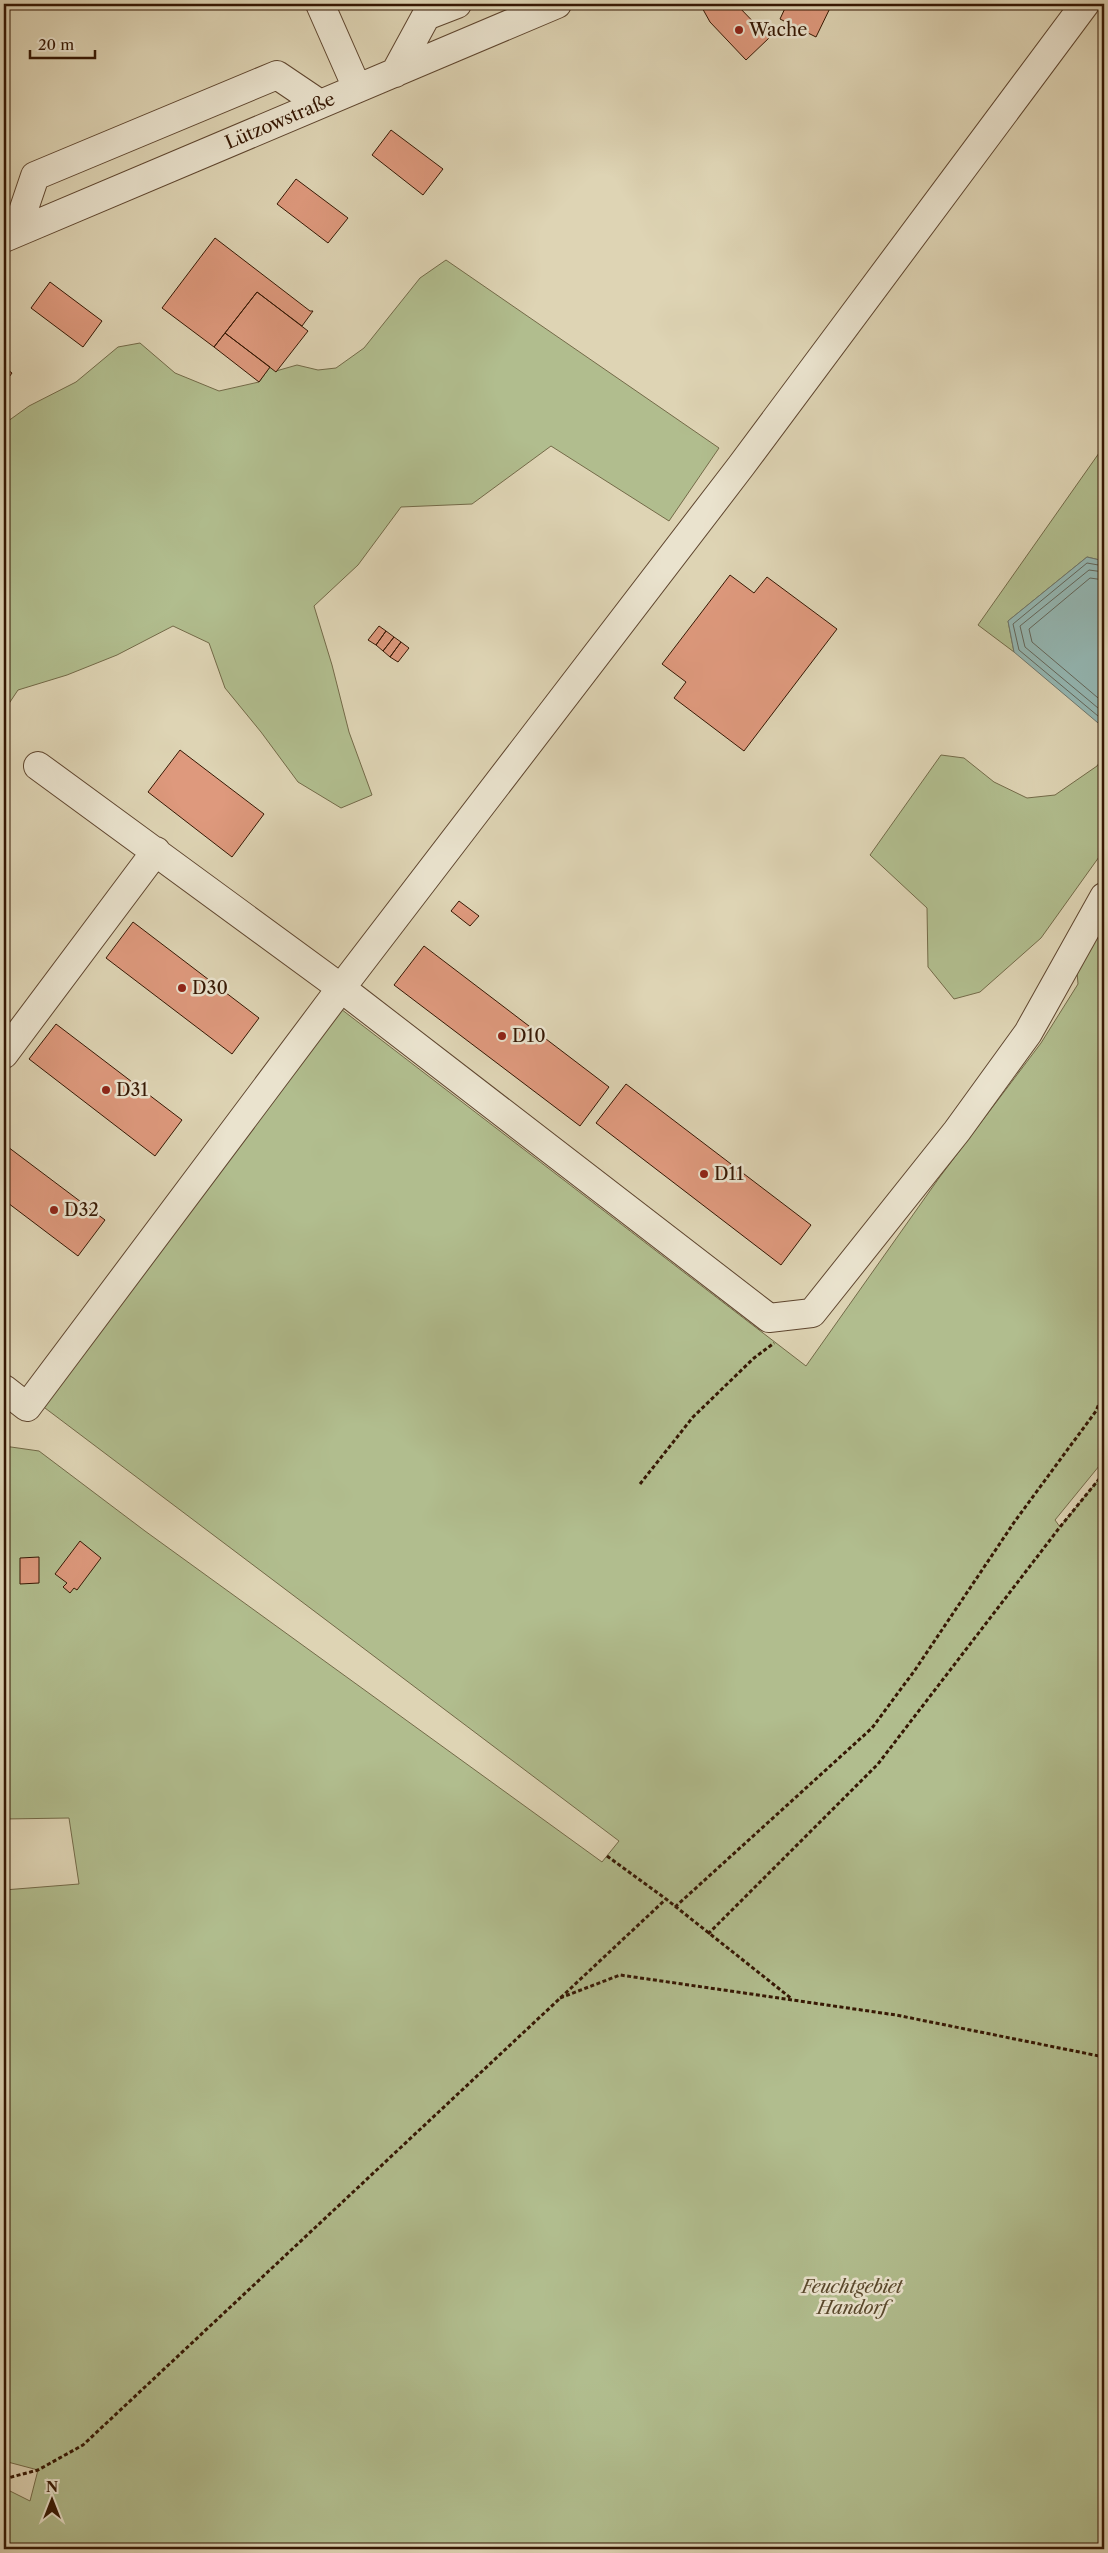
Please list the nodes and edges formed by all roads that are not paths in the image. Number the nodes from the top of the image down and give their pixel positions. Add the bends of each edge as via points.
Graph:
1 (457, 4) edge
2 (557, 4) edge
3 (1085, 4) edge
4 (325, 13) edge
5 (394, 72) junction
6 (357, 88) junction
7 (320, 104) junction
8 (10, 235) edge
9 (38, 766) dead end
10 (156, 851) junction
11 (1104, 897) edge
12 (341, 988) junction
13 (4, 1054) edge
14 (4, 1389) edge

1 - 5 street via 426,16
2 - 5 street, Lützowstraße
3 - 12 street via 741,466
4 - 6 street
5 - 6 street, Lützowstraße
6 - 7 street, Lützowstraße
7 - 8 street, Lützowstraße
7 - 8 street via 277,76 35,176
9 - 10 street
10 - 12 street
10 - 13 street
11 - 12 street via 1028,1033 957,1131 812,1313 769,1318
12 - 14 street via 27,1407

